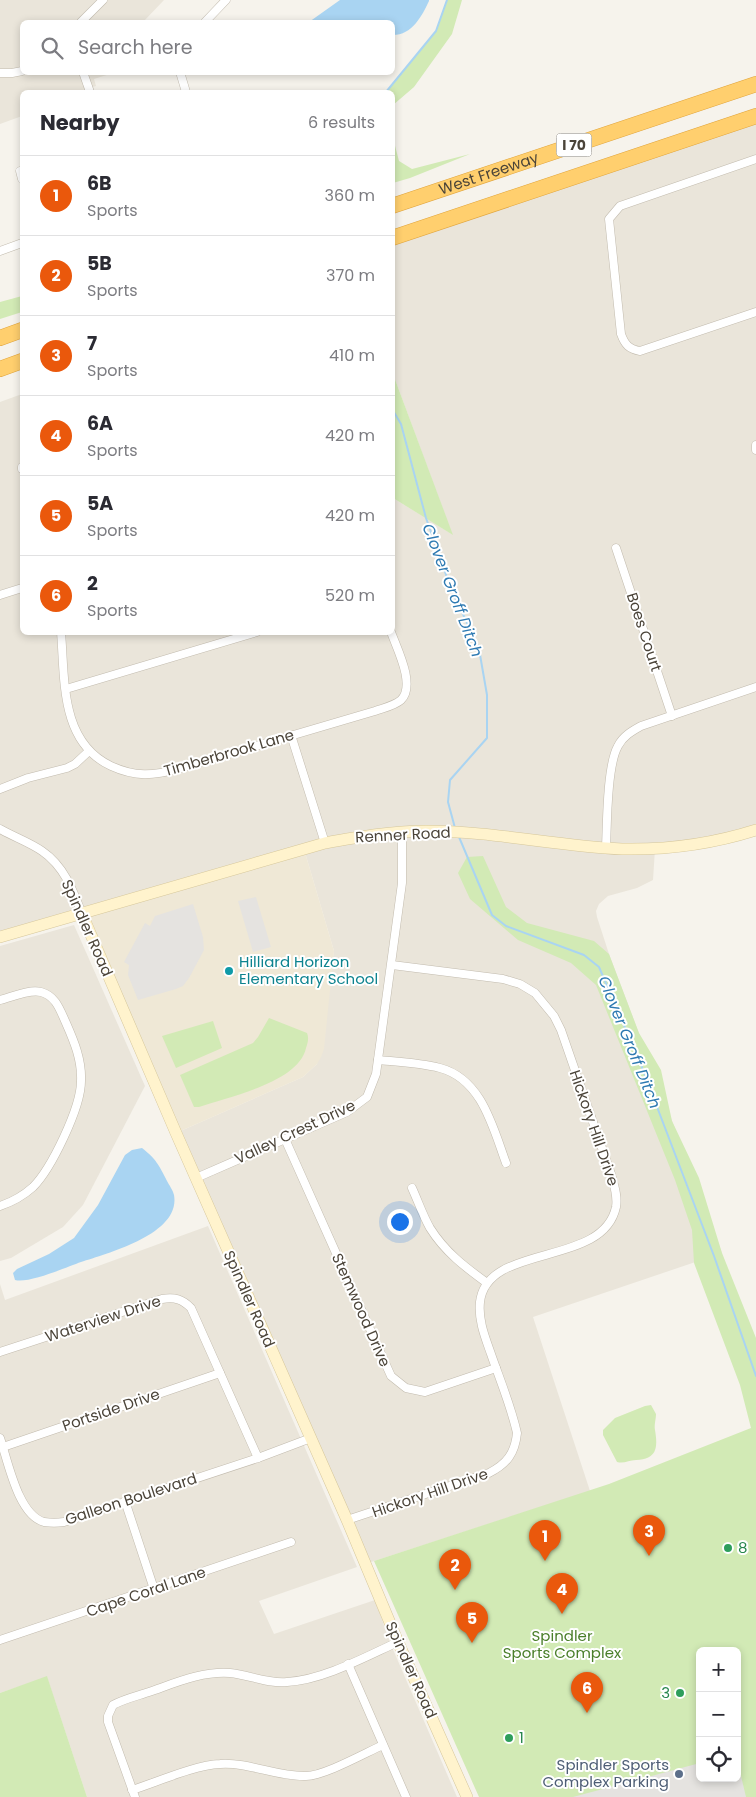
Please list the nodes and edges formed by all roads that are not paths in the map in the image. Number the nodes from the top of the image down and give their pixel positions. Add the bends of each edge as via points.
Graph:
1 (103, 0) edge
2 (226, 0) edge
3 (83, 20) edge
4 (207, 20) edge
5 (20, 71) edge
6 (0, 73) edge
7 (84, 75) edge
8 (181, 75) edge
9 (756, 84) edge
10 (89, 90) edge
11 (185, 90) edge
12 (756, 116) edge
13 (756, 159) edge
14 (395, 205) edge
15 (395, 237) edge
16 (20, 244) edge
17 (0, 251) edge
18 (756, 312) edge
19 (20, 331) edge
20 (0, 338) edge
21 (20, 362) edge
22 (0, 369) edge
23 (756, 445) edge
24 (756, 450) edge
25 (616, 548) dead end
26 (20, 589) edge
27 (0, 595) edge
28 (61, 635) edge
29 (247, 635) edge
30 (391, 635) edge
31 (756, 687) edge
32 (66, 689) junction
33 (672, 716) junction
34 (292, 735) junction
35 (89, 752) junction
36 (0, 789) edge
37 (0, 829) edge
38 (756, 830) edge
39 (402, 832) junction
40 (325, 843) junction
41 (606, 848) junction
42 (82, 914) junction
43 (0, 937) edge
44 (392, 965) junction
45 (0, 1000) edge
46 (378, 1060) junction
47 (285, 1139) junction
48 (506, 1163) dead end
49 (196, 1178) junction
50 (412, 1188) dead end
51 (0, 1206) edge
52 (487, 1283) junction
53 (0, 1352) edge
54 (496, 1368) junction
55 (220, 1373) junction
56 (0, 1438) edge
57 (311, 1438) junction
58 (3, 1447) junction
59 (258, 1458) junction
60 (125, 1501) junction
61 (347, 1520) junction
62 (291, 1542) dead end
63 (154, 1589) junction
64 (0, 1640) edge
65 (398, 1642) junction
66 (348, 1664) junction
67 (384, 1745) junction
68 (134, 1794) edge
69 (406, 1797) edge
70 (467, 1797) edge

1 - 3 street
2 - 4 street
5 - 6 street
7 - 10 street
8 - 11 street
9 - 14 highway, West Freeway / I 70
12 - 15 highway, West Freeway / I 70
13 - 18 street via 620,206 609,219 621,334 630,349 640,351
16 - 17 street
19 - 20 highway
21 - 22 highway
23 - 24 street
25 - 33 street, Boes Court
26 - 27 street
28 - 32 street
29 - 32 street
30 - 34 street, Timberbrook Lane via 407,680 401,700 375,711
31 - 33 street
32 - 35 street via 73,726
33 - 41 street via 634,729 618,746 612,762
34 - 35 street, Timberbrook Lane via 154,774 131,774
34 - 40 street
35 - 36 street via 67,768
37 - 42 street, Spindler Road via 41,850 62,870
38 - 41 street, Renner Road via 688,846
39 - 40 street, Renner Road
39 - 41 street, Renner Road via 466,833
39 - 44 street, Valley Crest Drive via 402,883
40 - 42 street, Renner Road
42 - 43 street, Renner Road
42 - 49 street, Spindler Road
44 - 46 street, Valley Crest Drive
44 - 52 street, Hickory Hill Drive via 503,979 535,993 561,1030 611,1174 616,1206 604,1230 571,1247 507,1268
45 - 51 street via 38,991 54,999 75,1044 82,1081 74,1117 50,1162 34,1186 12,1202
46 - 47 street, Valley Crest Drive via 367,1097 347,1112
46 - 48 street via 440,1068 454,1073 481,1100
47 - 49 street, Valley Crest Drive
47 - 54 street, Stemwood Drive via 391,1376 406,1388 425,1392
49 - 57 street, Spindler Road
50 - 52 street via 430,1228 448,1252
52 - 54 street, Hickory Hill Drive via 480,1302 481,1324
53 - 55 street, Waterview Drive via 173,1297 183,1300 191,1308
54 - 61 street, Hickory Hill Drive via 517,1434 516,1444 506,1462 489,1473
55 - 58 street, Portside Drive
55 - 59 street, Waterview Drive
56 - 58 street, Galleon Boulevard
57 - 59 street, Galleon Boulevard
57 - 61 street, Spindler Road
58 - 60 street, Galleon Boulevard via 21,1501 26,1510 43,1521 64,1522
59 - 60 street, Galleon Boulevard
60 - 63 street
61 - 65 street, Spindler Road
62 - 63 street, Cape Coral Lane
63 - 64 street, Cape Coral Lane
65 - 66 street
65 - 70 street, Spindler Road
66 - 67 street
66 - 68 street via 316,1676 286,1682 234,1673 196,1675 113,1705 108,1722
67 - 68 street via 307,1776 242,1764 218,1764 204,1766
67 - 69 street

